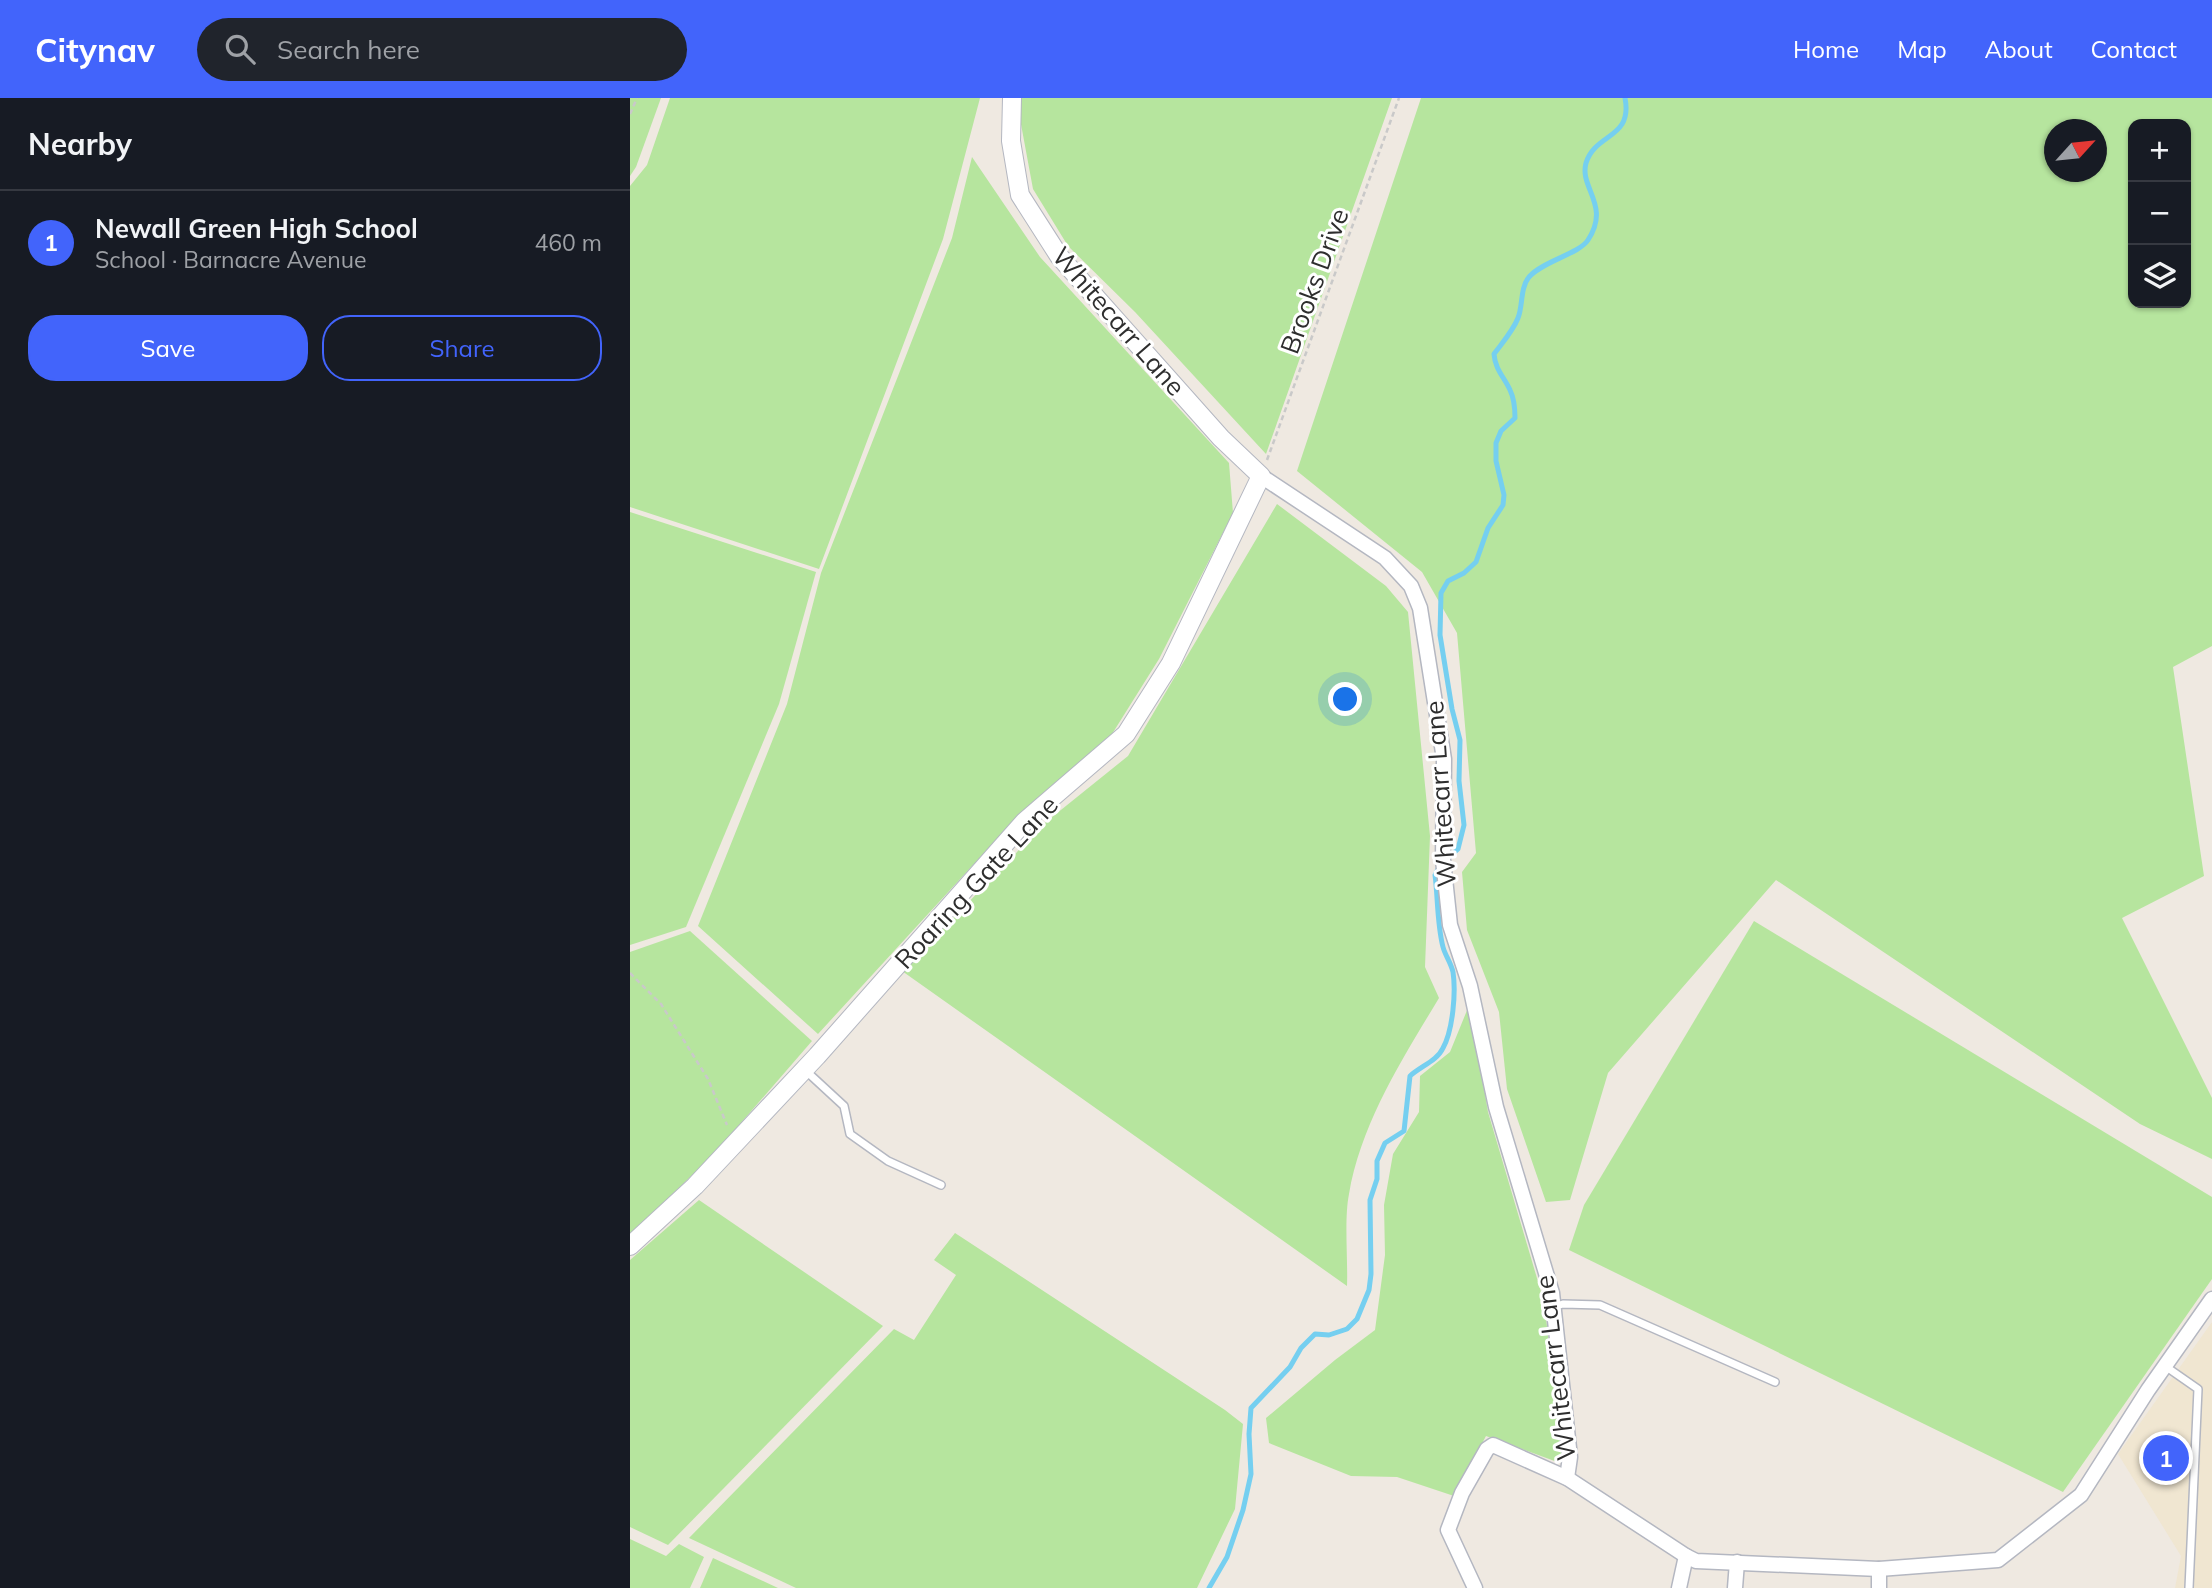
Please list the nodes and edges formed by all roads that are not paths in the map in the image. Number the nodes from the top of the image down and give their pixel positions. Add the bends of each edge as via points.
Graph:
1 (1012, 98) edge
2 (1261, 476) junction
3 (804, 1069) junction
4 (941, 1185) dead end
5 (630, 1246) edge
6 (2212, 1299) edge
7 (1553, 1307) junction
8 (2165, 1366) junction
9 (1775, 1382) dead end
10 (1567, 1478) junction
11 (1686, 1556) junction
12 (1737, 1562) junction
13 (1879, 1569) junction
14 (1475, 1588) edge
15 (1679, 1588) edge
16 (1735, 1588) edge
17 (1880, 1588) edge
18 (2189, 1588) edge

1 - 2 street, Whitecarr Lane via 1011,141 1020,195 1059,256 1221,438
2 - 3 street, Roaring Gate Lane via 1171,663 1126,734 1025,821
2 - 7 street, Whitecarr Lane via 1385,558 1411,586 1420,608 1444,759 1444,860 1450,925
3 - 4 lane via 844,1106 850,1134 888,1161
3 - 5 street, Roaring Gate Lane via 695,1186
6 - 8 street
7 - 9 lane via 1600,1305
7 - 10 street, Whitecarr Lane via 1570,1457
8 - 13 street via 2081,1495 1998,1560
8 - 18 lane via 2198,1390
10 - 11 street
10 - 14 street via 1493,1445 1487,1449 1448,1530
11 - 12 street via 1696,1561
11 - 15 street
12 - 13 street
12 - 16 street
13 - 17 street

